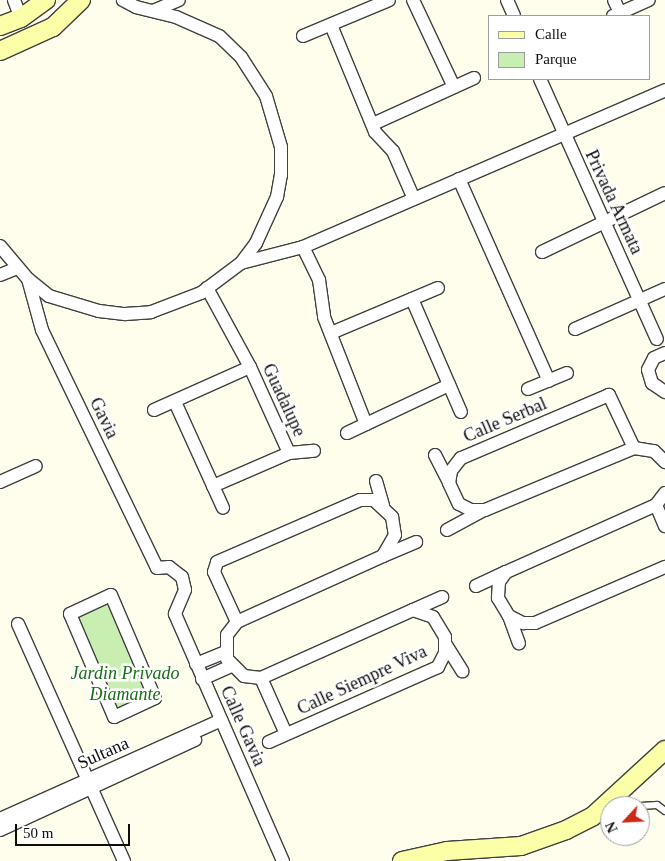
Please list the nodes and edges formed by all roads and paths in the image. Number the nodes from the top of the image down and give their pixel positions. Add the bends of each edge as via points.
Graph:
1 (14, 0) edge
2 (46, 0) edge
3 (81, 0) edge
4 (123, 0) edge
5 (179, 0) edge
6 (390, 0) edge
7 (413, 0) edge
8 (507, 0) edge
9 (614, 0) edge
10 (649, 0) edge
11 (153, 11) junction
12 (514, 15) edge
13 (616, 15) edge
14 (21, 18) junction
15 (331, 25) junction
16 (0, 26) edge
17 (303, 36) dead end
18 (0, 51) edge
19 (474, 78) dead end
20 (540, 80) edge
21 (454, 87) junction
22 (665, 90) edge
23 (373, 124) junction
24 (563, 134) junction
25 (459, 179) junction
26 (665, 193) edge
27 (414, 199) junction
28 (603, 221) junction
29 (0, 246) edge
30 (303, 247) junction
31 (542, 252) dead end
32 (241, 264) junction
33 (17, 268) junction
34 (0, 275) edge
35 (28, 279) junction
36 (208, 288) junction
37 (438, 288) dead end
38 (665, 289) edge
39 (412, 299) junction
40 (639, 300) junction
41 (575, 329) dead end
42 (331, 333) junction
43 (657, 339) dead end
44 (665, 353) edge
45 (250, 367) junction
46 (566, 373) dead end
47 (549, 381) junction
48 (449, 385) junction
49 (528, 390) dead end
50 (665, 392) edge
51 (175, 402) junction
52 (154, 410) dead end
53 (461, 412) dead end
54 (366, 424) junction
55 (347, 433) dead end
56 (634, 448) junction
57 (314, 451) dead end
58 (289, 453) junction
59 (435, 455) dead end
60 (665, 461) edge
61 (36, 466) dead end
62 (376, 481) dead end
63 (0, 482) edge
64 (449, 483) junction
65 (213, 486) junction
66 (665, 493) edge
67 (656, 505) junction
68 (383, 506) junction
69 (223, 508) dead end
70 (484, 510) junction
71 (665, 526) edge
72 (447, 530) dead end
73 (416, 542) dead end
74 (383, 556) junction
75 (665, 567) edge
76 (506, 572) junction
77 (476, 586) dead end
78 (442, 597) dead end
79 (177, 605) joint
80 (413, 610) junction
81 (505, 612) junction
82 (237, 622) junction
83 (18, 624) dead end
84 (519, 642) dead end
85 (446, 645) junction
86 (228, 659) junction
87 (196, 664) junction
88 (462, 671) dead end
89 (202, 678) junction
90 (261, 678) junction
91 (117, 716) joint
92 (220, 720) junction
93 (286, 734) junction
94 (208, 735) dead end
95 (269, 742) dead end
96 (665, 750) edge
97 (89, 784) junction
98 (614, 796) edge
99 (650, 805) edge
100 (600, 809) edge
101 (665, 811) edge
102 (0, 819) edge
103 (0, 830) edge
104 (124, 861) edge
105 (282, 861) edge
106 (402, 861) edge

1 - 14 street
2 - 14 street
3 - 18 street via 54,27
4 - 11 street
5 - 11 street
6 - 15 street
7 - 21 street
8 - 12 street
9 - 13 street
10 - 13 street
11 - 32 street via 176,17 219,36 241,57 266,96 281,147 281,175 277,197 260,235
14 - 16 street
15 - 17 street
15 - 23 street
19 - 21 street
20 - 24 street, Privada Armata
21 - 23 street
22 - 24 street
23 - 27 street via 380,141 392,151
24 - 25 street
24 - 28 street, Privada Armata
25 - 27 street
25 - 47 street
26 - 28 street
27 - 30 street
28 - 31 street
28 - 40 street, Privada Armata
29 - 33 street
30 - 32 street
30 - 42 street via 319,280 324,316
32 - 36 street
33 - 34 street
33 - 35 street
35 - 36 street via 48,296 74,305 125,314 177,305
35 - 79 street, Gavia via 42,330 157,568 169,567 182,577 185,590
36 - 45 street, Guadalupe
37 - 39 street
38 - 40 street
39 - 42 street
39 - 48 street
40 - 41 street
40 - 43 street, Privada Armata
42 - 54 street
44 - 50 street via 654,358 648,370 652,383
45 - 51 street
45 - 58 street, Guadalupe
46 - 47 street
47 - 49 street
48 - 53 street
48 - 54 street
51 - 52 street
51 - 65 street
54 - 55 street
56 - 60 street via 654,451
56 - 64 street, Calle Serbal via 609,395 461,458 451,471
56 - 70 street
57 - 58 street
58 - 65 street, Guadalupe
59 - 64 street
61 - 63 street
62 - 68 street
64 - 70 street via 459,504 471,510
65 - 69 street
66 - 67 street
67 - 71 street
67 - 76 street
68 - 74 street via 392,517 395,535
68 - 82 street via 374,500 360,500 217,562 213,567
70 - 72 street
73 - 74 street
74 - 82 street
75 - 81 street via 535,623 523,623
76 - 77 street
76 - 81 street via 499,582 498,598
78 - 80 street
79 - 87 street, Calle Gavia via 175,614
80 - 85 street, Calle Siempre Viva via 426,613 439,622
80 - 90 street
81 - 84 street
82 - 86 street via 227,636
83 - 97 street
85 - 88 street
85 - 93 street, Calle Siempre Viva via 438,667
86 - 87 street
86 - 89 street
86 - 90 street via 244,676
87 - 89 street, Calle Gavia
89 - 92 street, Calle Gavia
90 - 93 street, Calle Siempre Viva
91 - 91 street via 155,698 110,595 70,614 114,717
92 - 97 street, Sultana
92 - 105 street, Calle Gavia
93 - 95 street, Calle Siempre Viva
94 - 97 street
96 - 98 street
97 - 102 street, Sultana
97 - 103 street
97 - 104 street
99 - 101 lane via 657,805
100 - 106 street via 566,830 521,846 447,851

